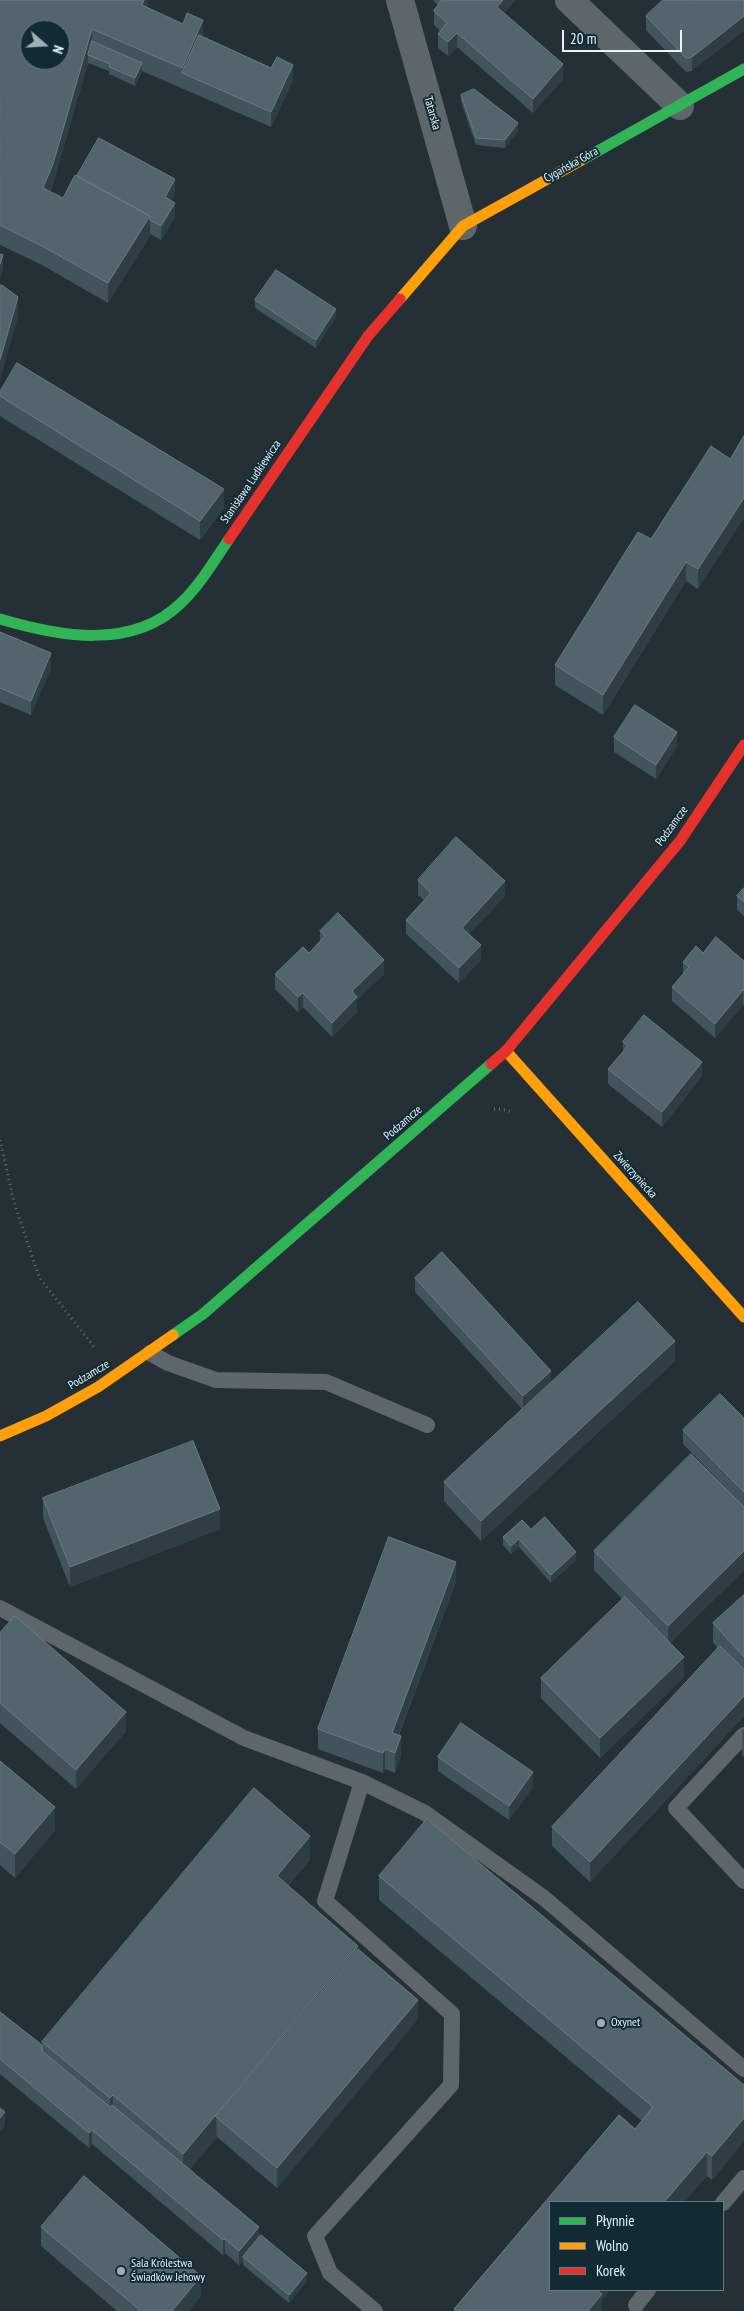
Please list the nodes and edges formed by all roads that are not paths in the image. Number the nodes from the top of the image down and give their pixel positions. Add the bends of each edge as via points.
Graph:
1 (400, 0) edge
2 (569, 0) edge
3 (744, 69) edge
4 (680, 106) junction
5 (463, 226) junction
6 (0, 619) edge
7 (744, 745) edge
8 (506, 1051) junction
9 (744, 1317) edge
10 (150, 1353) junction
11 (427, 1425) dead end
12 (0, 1436) edge
13 (0, 1608) edge
14 (744, 1735) edge
15 (362, 1782) junction
16 (744, 1880) edge
17 (744, 2069) edge
18 (744, 2178) edge
19 (724, 2201) edge
20 (647, 2291) edge
21 (636, 2304) dead end
22 (375, 2311) edge

1 - 5 street, Tatarska
2 - 4 street
3 - 4 street, Cygańska Góra
4 - 5 street, Cygańska Góra
5 - 6 street, Stanisława Ludkiewicza via 368,336 198,584 175,608 144,628 113,636 74,636
7 - 8 street, Podzamcze via 680,841
8 - 9 street, Zwierzyniecka
8 - 10 street, Podzamcze via 203,1314
10 - 11 lane via 216,1380 326,1382
10 - 12 street, Podzamcze via 46,1416
13 - 15 lane via 244,1738
14 - 16 lane via 676,1808
15 - 17 lane via 425,1813 544,1898
15 - 22 lane via 325,1901 452,2014 451,2084 315,2236 330,2273
18 - 19 lane
20 - 21 lane

